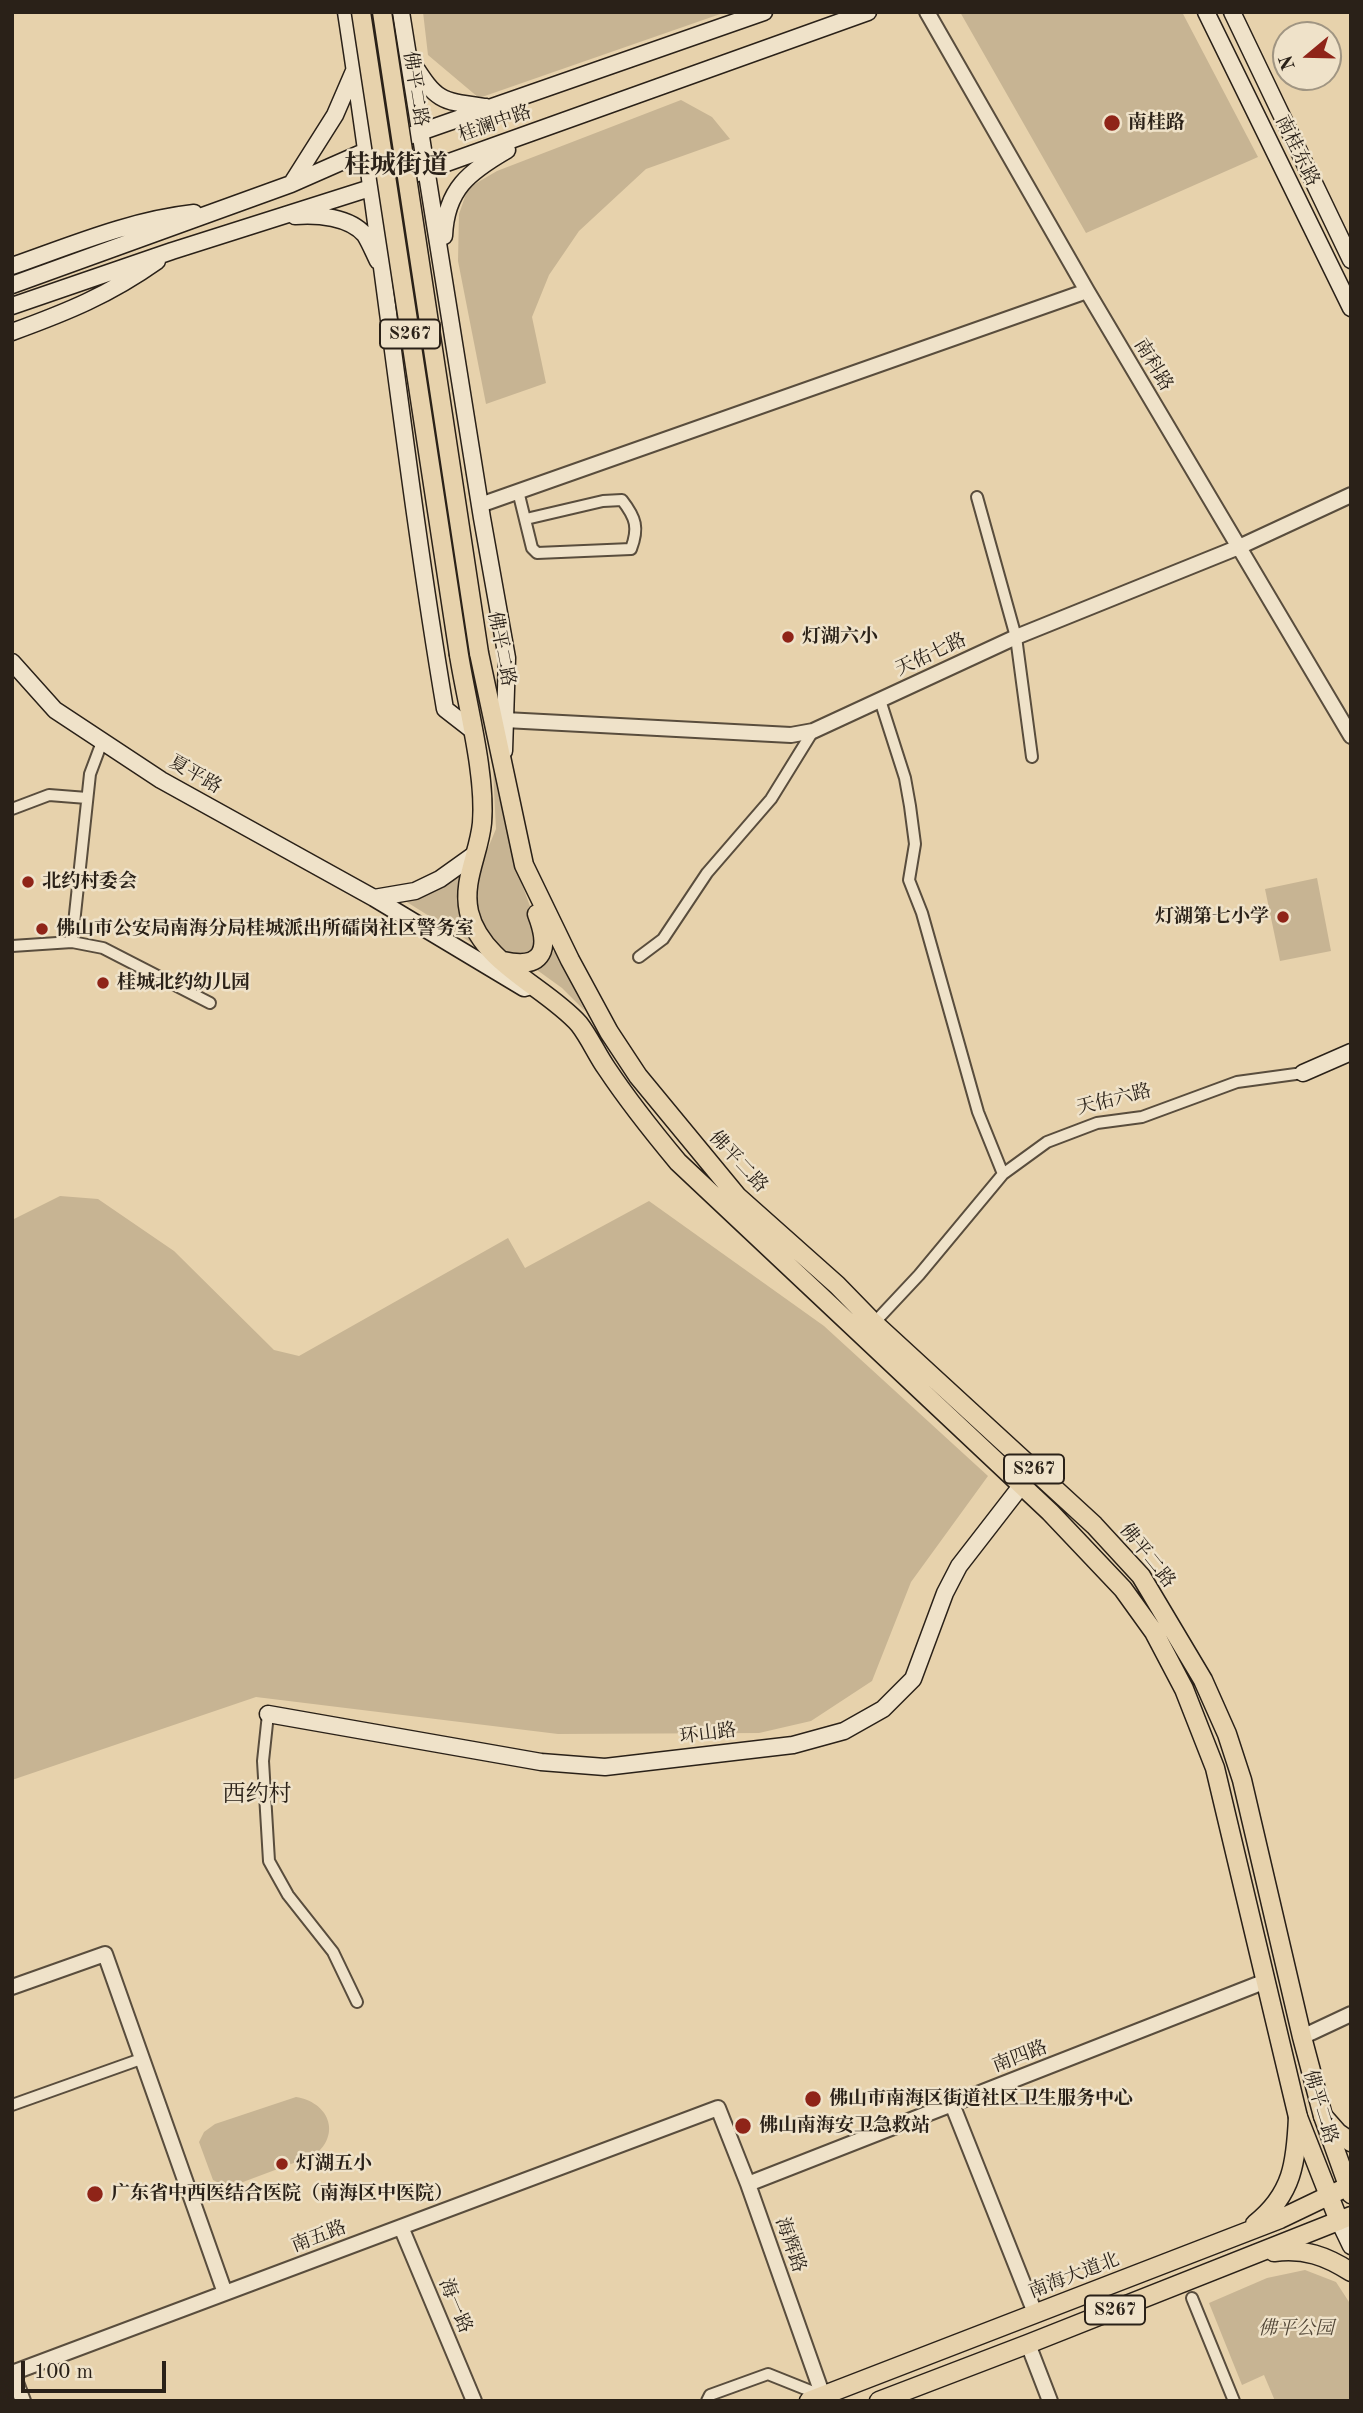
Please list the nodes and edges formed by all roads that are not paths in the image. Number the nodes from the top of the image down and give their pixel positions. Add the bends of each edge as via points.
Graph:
1 (346, 12) edge
2 (360, 12) edge
3 (382, 12) edge
4 (401, 12) edge
5 (764, 12) edge
6 (868, 12) edge
7 (927, 12) edge
8 (1206, 12) edge
9 (1231, 12) edge
10 (407, 54) junction
11 (355, 69) junction
12 (489, 107) junction
13 (421, 133) junction
14 (535, 133) junction
15 (366, 151) junction
16 (427, 170) junction
17 (291, 184) junction
18 (372, 186) junction
19 (218, 210) junction
20 (279, 217) junction
21 (172, 251) junction
22 (1351, 260) edge
23 (442, 263) junction
24 (12, 266) edge
25 (383, 269) junction
26 (12, 285) edge
27 (1087, 291) junction
28 (12, 306) edge
29 (1351, 308) edge
30 (449, 310) junction
31 (389, 316) junction
32 (12, 332) edge
33 (519, 491) junction
34 (1351, 495) edge
35 (977, 497) dead end
36 (480, 505) junction
37 (526, 519) junction
38 (1239, 547) junction
39 (423, 559) junction
40 (1016, 637) junction
41 (459, 655) junction
42 (436, 656) junction
43 (12, 663) edge
44 (463, 681) junction
45 (880, 700) junction
46 (505, 720) junction
47 (472, 730) junction
48 (813, 731) junction
49 (1350, 731) edge
50 (102, 742) junction
51 (1032, 757) dead end
52 (503, 767) junction
53 (87, 798) junction
54 (12, 809) edge
55 (475, 854) junction
56 (524, 864) junction
57 (374, 898) junction
58 (72, 942) junction
59 (12, 946) edge
60 (639, 957) dead end
61 (503, 961) junction
62 (534, 986) junction
63 (210, 1003) dead end
64 (1351, 1052) edge
65 (1303, 1073) joint
66 (1003, 1174) junction
67 (874, 1322) junction
68 (1021, 1486) junction
69 (268, 1714) joint
70 (1266, 1981) junction
71 (12, 1987) edge
72 (357, 2001) dead end
73 (1351, 2014) edge
74 (1302, 2037) junction
75 (141, 2059) junction
76 (952, 2104) junction
77 (12, 2105) edge
78 (718, 2108) joint
79 (1323, 2116) junction
80 (1298, 2117) junction
81 (1351, 2142) edge
82 (748, 2184) junction
83 (1350, 2188) edge
84 (1328, 2196) junction
85 (1345, 2219) edge
86 (401, 2227) junction
87 (1247, 2231) junction
88 (1351, 2246) edge
89 (1256, 2254) junction
90 (1351, 2273) edge
91 (225, 2293) junction
92 (1192, 2298) dead end
93 (1035, 2313) junction
94 (1028, 2344) junction
95 (12, 2373) edge
96 (816, 2398) edge
97 (23, 2401) edge
98 (474, 2401) edge
99 (706, 2401) edge
100 (878, 2401) edge
101 (1050, 2401) edge
102 (1234, 2401) edge

1 - 11 main road
2 - 41 main road, S267, bridge
3 - 52 main road, 佛平二路 / S267, bridge via 479,653
4 - 10 main road
5 - 12 main road, 桂澜中路
6 - 14 main road, 桂澜中路
7 - 27 street, 南科路
8 - 29 main road, 南桂东路
9 - 22 main road, 南桂东路
10 - 11 main road via 405,75 398,85 378,96 361,91
10 - 12 main road via 430,90 451,102
10 - 13 main road
11 - 15 main road
11 - 17 main road via 335,115
12 - 13 main road, 桂澜中路
13 - 15 main road, 桂澜中路
13 - 16 main road
14 - 16 main road, 桂澜中路
14 - 23 main road via 473,170 451,199 444,218
15 - 17 main road, 桂澜中路
15 - 18 main road
16 - 18 main road, 桂澜中路
16 - 23 main road
17 - 19 main road, 桂澜中路
18 - 20 main road, 桂澜中路
18 - 25 main road
19 - 24 main road via 135,223
19 - 26 main road, 桂澜中路
20 - 21 main road, 桂澜中路
20 - 25 main road via 343,220 364,234
21 - 28 main road, 桂澜中路
21 - 32 main road via 93,301
23 - 30 main road
25 - 31 main road
27 - 33 street
27 - 38 street, 南科路
30 - 31 main road via 436,282 411,273 394,282
30 - 36 main road
31 - 39 main road
33 - 36 street
33 - 37 street
34 - 38 street, 天佑七路
35 - 40 street
36 - 46 main road via 507,658
37 - 37 street via 537,553 631,549 637,533 632,513 622,500
38 - 40 street, 天佑七路
38 - 49 street, 南科路
39 - 41 main road
39 - 42 main road
40 - 45 street, 天佑七路
40 - 51 street
41 - 44 main road, S267
42 - 44 main road
42 - 47 main road via 445,709
43 - 50 main road, 夏平路 via 55,710
44 - 47 main road, S267
45 - 48 street, 天佑七路
45 - 66 street via 910,806 915,844 909,880 978,1112
46 - 48 street, 天佑七路 via 791,735
46 - 52 main road
47 - 55 main road, S267 via 482,823
48 - 60 street via 771,799 707,873 663,939
50 - 53 street
50 - 57 main road, 夏平路 via 161,780
52 - 56 main road, 佛平二路 / S267
53 - 54 street via 50,795
53 - 58 street
55 - 57 main road via 415,891
55 - 61 main road, 佛平二路 via 467,883 469,912 481,939
56 - 61 main road via 524,880 544,932 544,944 536,960 521,964
56 - 67 main road, 佛平二路 / S267 via 570,960 638,1076 737,1196
57 - 62 main road, 夏平路 via 524,988
58 - 59 street
58 - 63 street via 103,948
61 - 62 main road, 佛平二路
62 - 68 main road, 佛平二路 via 579,1025 678,1162
64 - 65 main road, 天佑六路
65 - 66 street, 天佑六路 via 1237,1082 1142,1117 1097,1123 1047,1142
66 - 67 street, 天佑六路
67 - 74 main road, 佛平二路 / S267 via 1094,1525 1142,1576 1168,1619 1203,1680 1235,1757
68 - 69 main road, 环山路 via 959,1566 944,1593 913,1679 883,1709 844,1731 793,1745 605,1767 541,1762
68 - 70 main road, 佛平二路 via 1123,1589 1154,1632 1184,1689 1216,1768
69 - 72 street via 263,1761 269,1861 288,1895 333,1952
70 - 76 street, 南四路
70 - 80 main road, 佛平二路
71 - 75 street via 105,1954
73 - 74 street
74 - 79 main road, 佛平二路 / S267
75 - 77 street
75 - 91 street
76 - 82 street, 南四路
76 - 93 street
78 - 82 street, 海辉路
78 - 86 street, 南五路
79 - 81 main road
79 - 83 main road, 佛平二路 / S267
80 - 84 main road, 佛平二路
80 - 87 main road via 1290,2178 1267,2215
82 - 96 street, 海辉路
83 - 84 main road, 南海大道北 / S267
84 - 85 main road, 佛平二路
84 - 87 main road, 南海大道北 / S267
85 - 88 main road, 佛平二路
85 - 89 main road, S267
86 - 91 street, 南五路
86 - 98 street, 海一路
87 - 93 main road, 南海大道北 / S267
89 - 90 main road via 1313,2253
89 - 94 main road, S267
91 - 95 street, 南五路
92 - 102 street
93 - 96 main road, 南海大道北 / S267
94 - 100 main road, S267
94 - 101 street
95 - 97 street
96 - 99 street via 768,2374 710,2395

